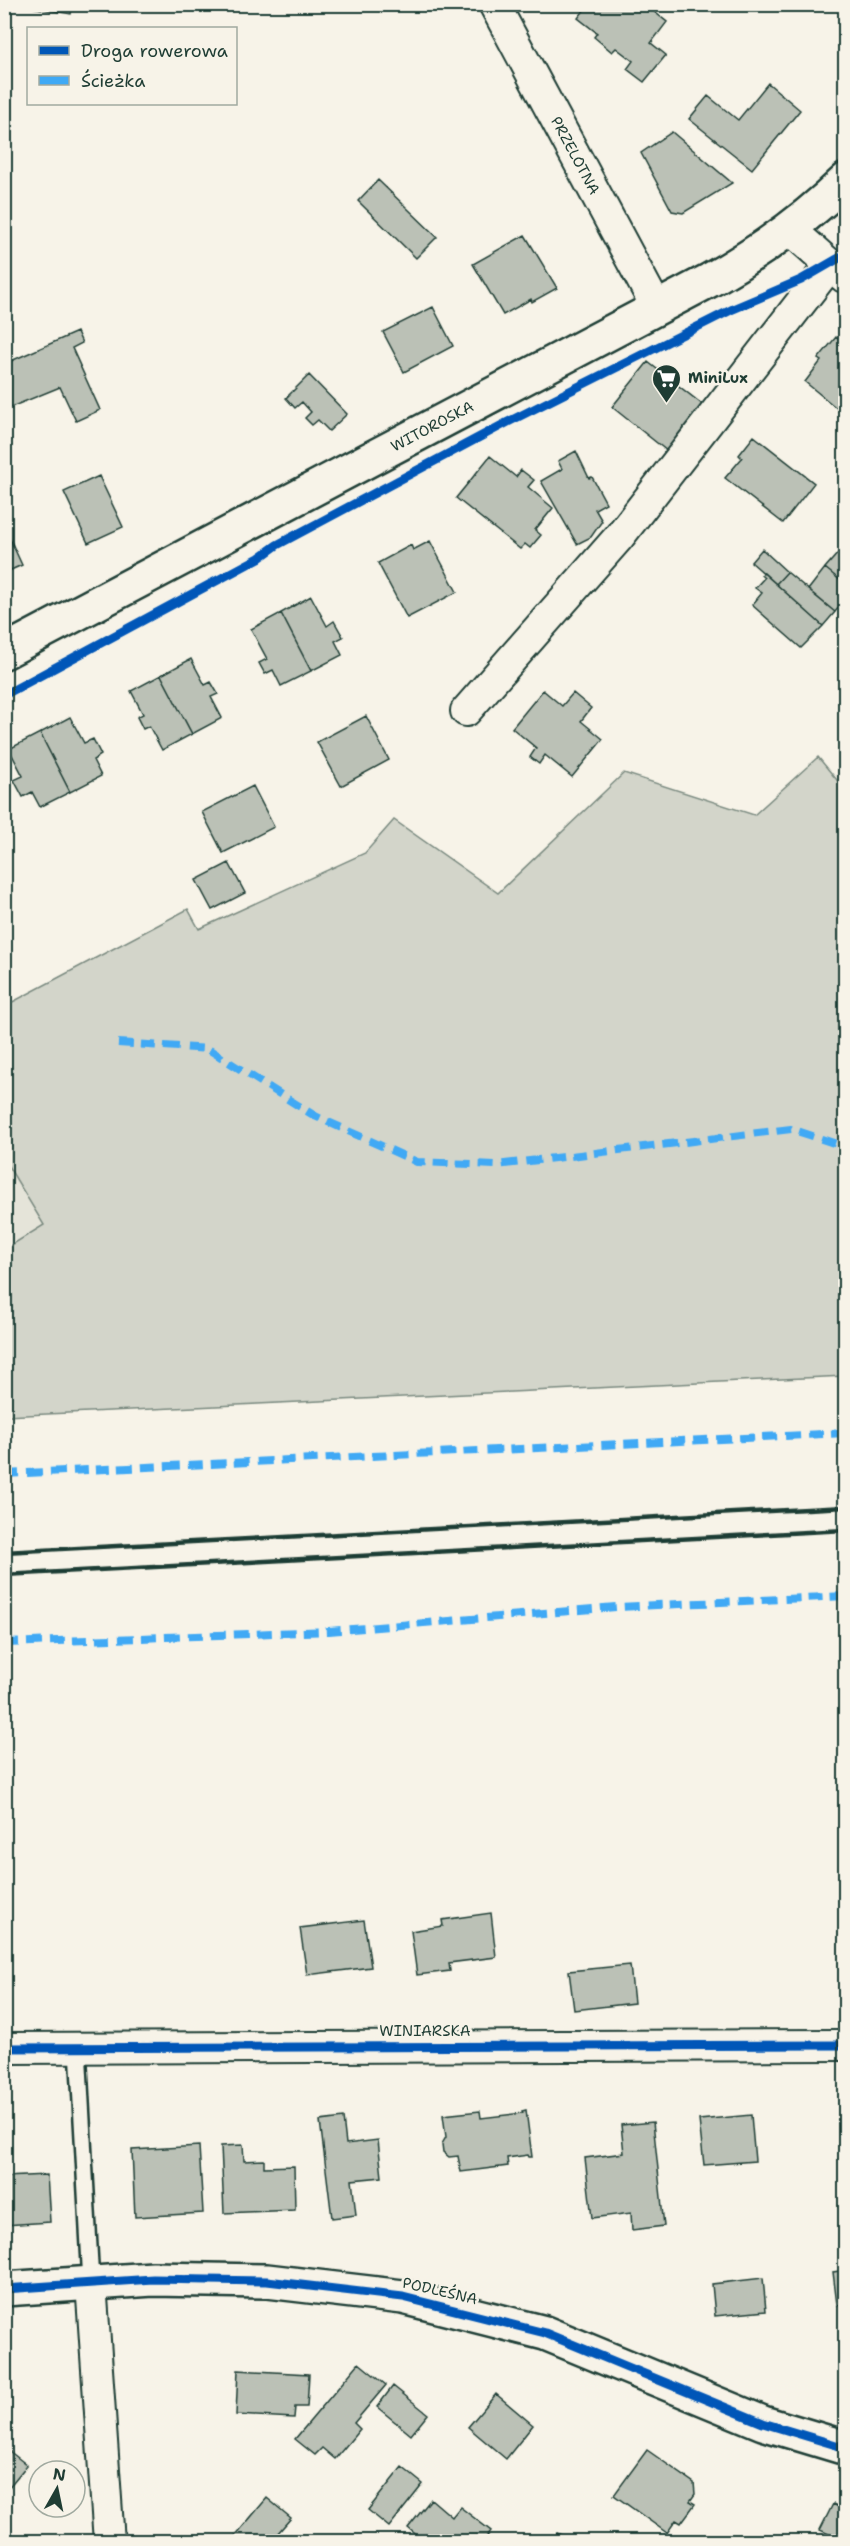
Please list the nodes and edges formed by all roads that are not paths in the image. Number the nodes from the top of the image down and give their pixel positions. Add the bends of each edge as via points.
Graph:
1 (494, 4) edge
2 (846, 180) edge
3 (790, 229) junction
4 (838, 272) edge
5 (657, 308) junction
6 (4, 652) edge
7 (466, 711) dead end
8 (846, 2045) edge
9 (4, 2048) edge
10 (78, 2048) junction
11 (91, 2283) junction
12 (4, 2289) edge
13 (846, 2448) edge
14 (110, 2541) edge

1 - 5 street, PRZELOTNA
2 - 3 main road, WITOROSKA
3 - 4 street
3 - 5 main road, WITOROSKA via 738,264
4 - 7 street via 619,537
5 - 6 main road, WITOROSKA
8 - 10 street, WINIARSKA
9 - 10 street, WINIARSKA
10 - 11 lane
11 - 12 main road, PODLEŚNA
11 - 13 main road, PODLEŚNA via 153,2279 267,2281 403,2297 545,2333 763,2423
11 - 14 street

